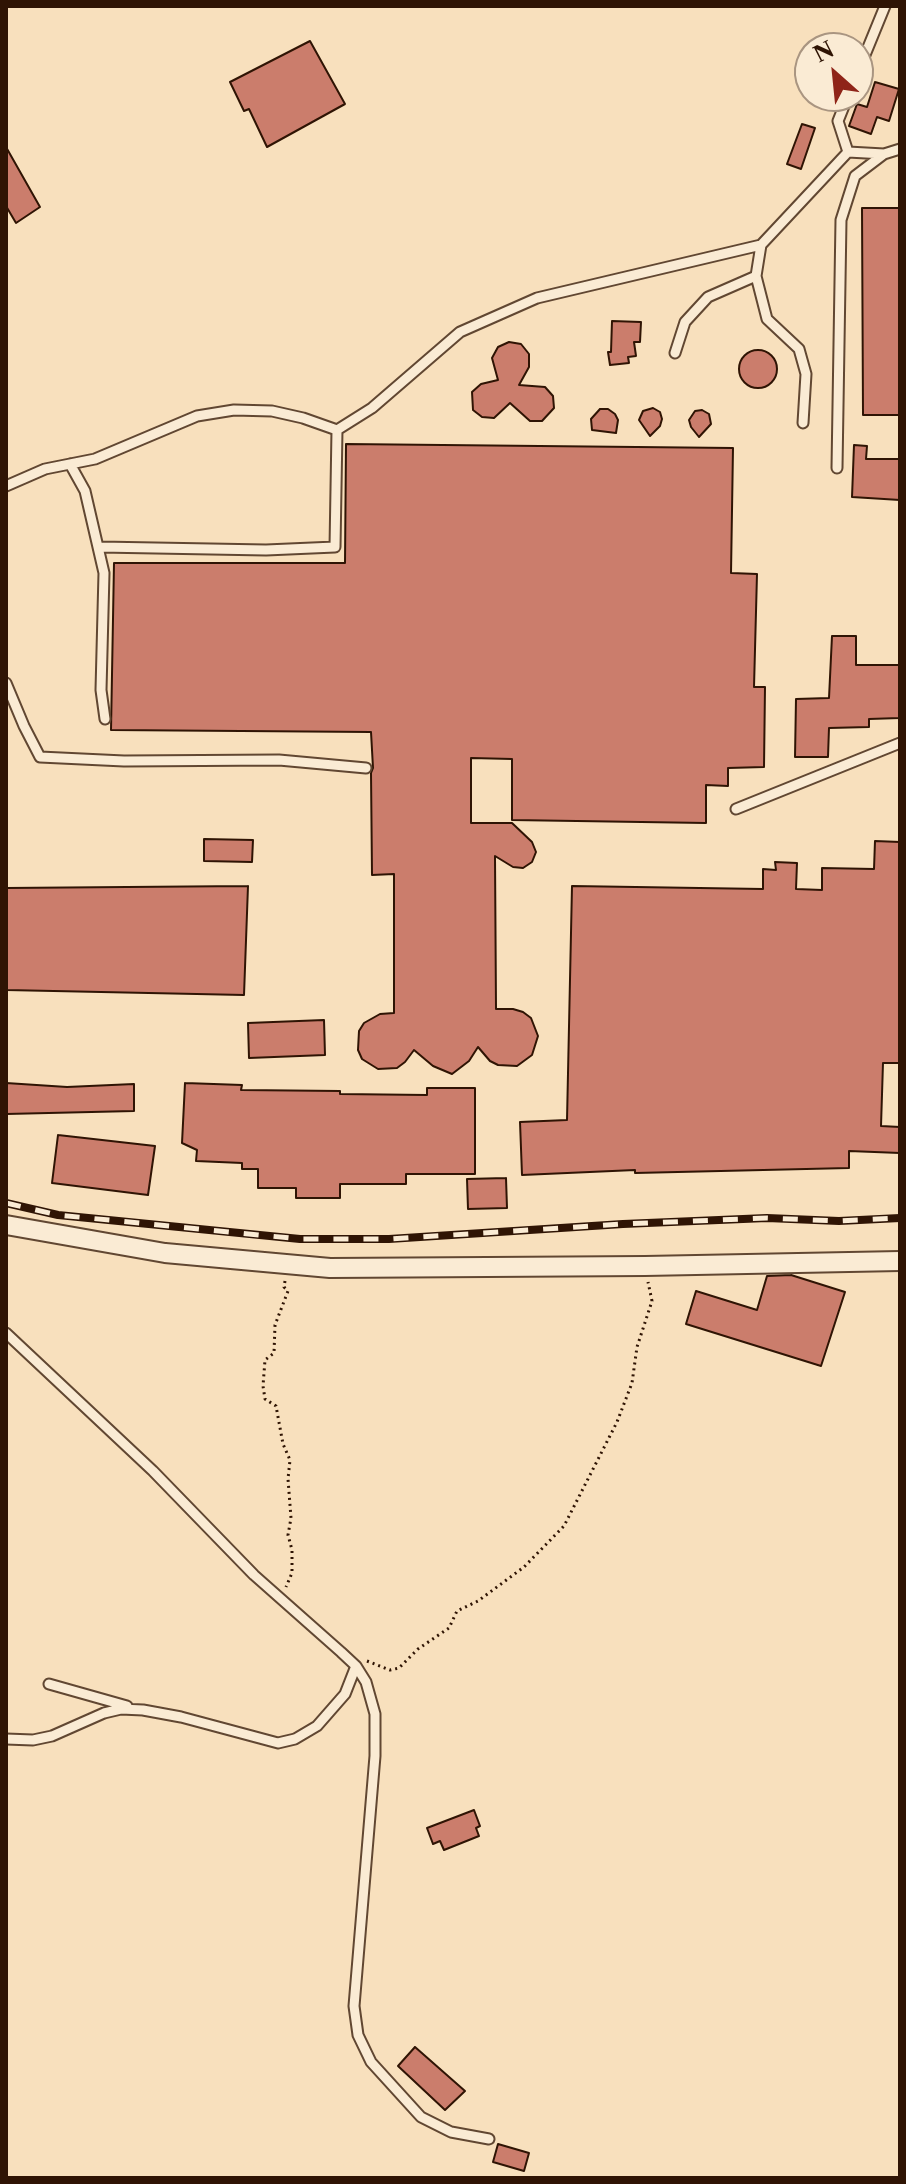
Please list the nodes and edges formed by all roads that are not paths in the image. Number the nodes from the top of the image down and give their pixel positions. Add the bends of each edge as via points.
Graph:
1 (885, 6) edge
2 (874, 33) edge
3 (842, 112) edge
4 (900, 149) edge
5 (848, 152) junction
6 (884, 154) junction
7 (761, 245) junction
8 (756, 276) junction
9 (675, 353) dead end
10 (803, 423) dead end
11 (337, 430) junction
12 (70, 464) junction
13 (837, 468) dead end
14 (6, 486) edge
15 (100, 547) junction
16 (6, 683) edge
17 (105, 719) dead end
18 (900, 743) edge
19 (366, 768) dead end
20 (736, 809) dead end
21 (6, 1225) edge
22 (900, 1261) edge
23 (6, 1333) edge
24 (356, 1666) junction
25 (49, 1684) dead end
26 (143, 1710) junction
27 (6, 1739) edge
28 (489, 2139) dead end

1 - 2 lane
3 - 5 lane via 838,121
4 - 6 lane
5 - 6 lane
5 - 7 lane
6 - 13 lane via 855,176 841,220
7 - 8 lane
7 - 11 lane via 537,298 460,332 372,408
8 - 9 lane via 708,297 685,322
8 - 10 lane via 767,319 799,349 806,374
11 - 12 lane via 272,411 234,410 197,416 95,459
11 - 15 lane via 335,547
12 - 14 lane
12 - 15 lane via 85,491
15 - 17 lane
16 - 19 lane via 40,757 279,760
18 - 20 lane
21 - 22 street via 165,1253 330,1268
23 - 24 lane via 254,1575
24 - 26 lane via 345,1694 317,1726 278,1743
24 - 28 lane via 375,1714 354,2006 358,2035 371,2062 421,2117 451,2132
25 - 26 lane
26 - 27 lane via 104,1713 52,1736

